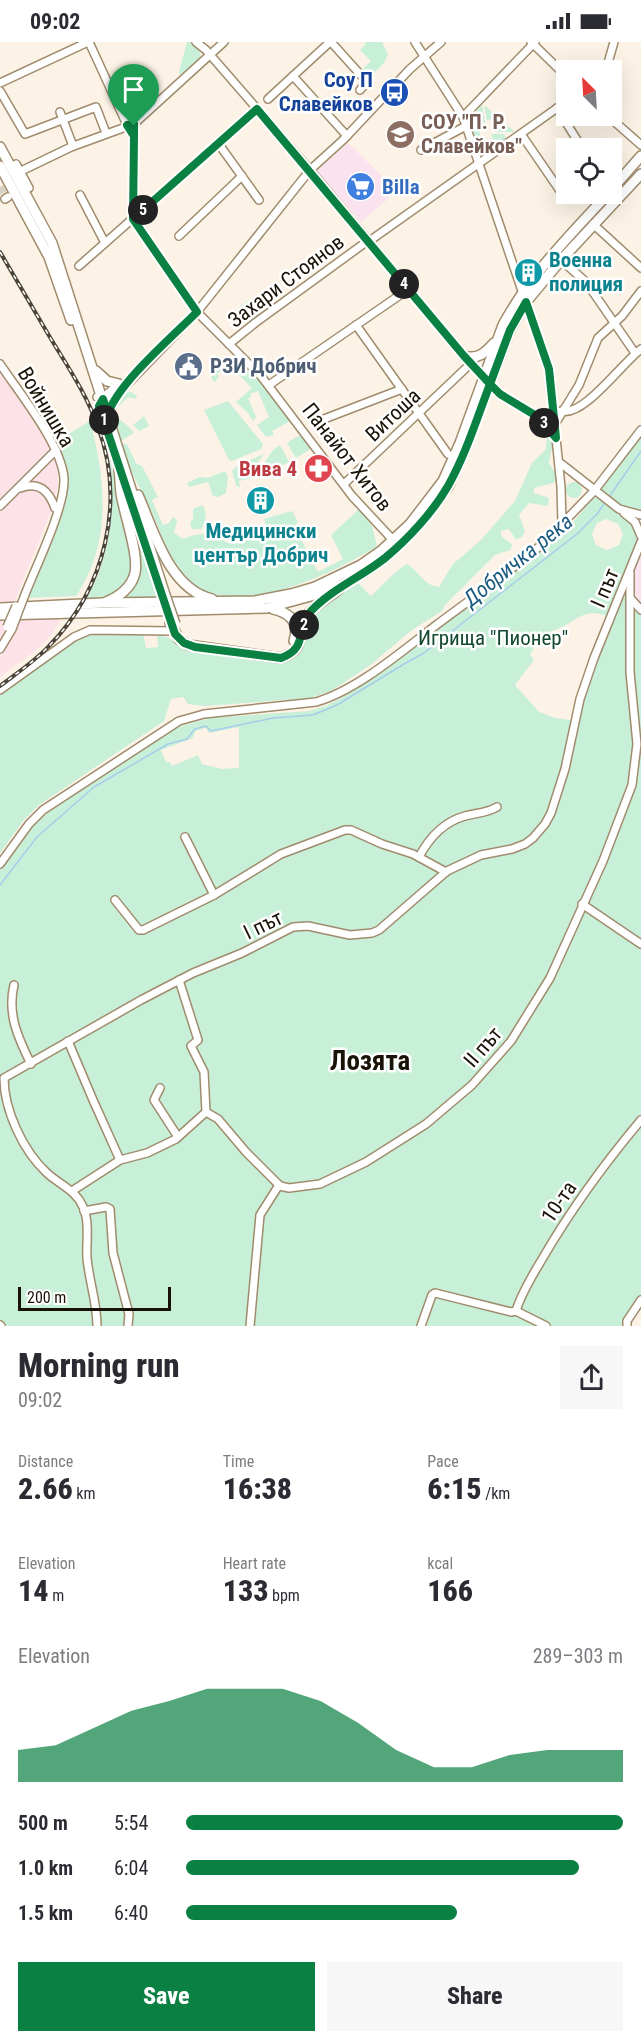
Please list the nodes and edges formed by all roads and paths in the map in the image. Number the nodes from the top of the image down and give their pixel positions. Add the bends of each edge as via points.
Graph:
1 (88, 42) edge
2 (196, 42) edge
3 (201, 42) edge
4 (224, 42) edge
5 (330, 42) edge
6 (415, 42) edge
7 (441, 42) edge
8 (614, 42) edge
9 (533, 43) edge
10 (208, 52) junction
11 (424, 56) junction
12 (609, 60) edge
13 (556, 66) edge
14 (293, 76) junction
15 (0, 83) edge
16 (360, 90) dead end
17 (0, 91) edge
18 (267, 99) dead end
19 (257, 109) junction
20 (556, 109) edge
21 (61, 116) junction
22 (463, 117) junction
23 (131, 125) junction
24 (466, 126) junction
25 (619, 126) edge
26 (106, 134) junction
27 (521, 134) junction
28 (347, 136) junction
29 (218, 143) junction
30 (641, 145) edge
31 (73, 146) junction
32 (0, 147) edge
33 (421, 150) dead end
34 (641, 156) edge
35 (479, 163) junction
36 (16, 164) dead end
37 (0, 166) edge
38 (310, 170) junction
39 (20, 172) junction
40 (242, 176) junction
41 (622, 178) edge
42 (639, 181) edge
43 (556, 185) edge
44 (29, 188) dead end
45 (80, 195) dead end
46 (259, 200) dead end
47 (599, 204) edge
48 (133, 219) junction
49 (593, 224) junction
50 (179, 236) dead end
51 (105, 243) junction
52 (365, 243) junction
53 (561, 260) junction
54 (79, 266) dead end
55 (641, 268) edge
56 (522, 291) junction
57 (641, 291) edge
58 (399, 295) dead end
59 (526, 302) junction
60 (197, 312) junction
61 (615, 324) junction
62 (356, 325) junction
63 (499, 336) junction
64 (229, 344) junction
65 (638, 351) edge
66 (464, 356) junction
67 (0, 364) edge
68 (93, 367) junction
69 (465, 369) dead end
70 (487, 381) junction
71 (123, 383) junction
72 (269, 385) junction
73 (402, 389) junction
74 (115, 397) junction
75 (100, 401) junction
76 (554, 410) junction
77 (562, 411) junction
78 (419, 413) junction
79 (108, 414) junction
80 (538, 417) junction
81 (324, 419) dead end
82 (555, 424) junction
83 (641, 430) edge
84 (556, 438) junction
85 (56, 450) junction
86 (448, 454) dead end
87 (559, 462) junction
88 (62, 469) junction
89 (122, 469) junction
90 (344, 484) junction
91 (18, 489) junction
92 (596, 492) junction
93 (0, 506) edge
94 (55, 508) junction
95 (620, 509) junction
96 (641, 515) edge
97 (562, 524) junction
98 (641, 536) edge
99 (394, 542) junction
100 (641, 542) edge
101 (630, 571) junction
102 (345, 583) junction
103 (22, 596) junction
104 (632, 599) junction
105 (226, 602) junction
106 (102, 603) junction
107 (0, 608) edge
108 (267, 608) junction
109 (641, 610) edge
110 (0, 615) edge
111 (174, 627) junction
112 (10, 628) junction
113 (0, 640) edge
114 (0, 649) edge
115 (0, 690) edge
116 (497, 807) dead end
117 (185, 837) dead end
118 (419, 857) junction
119 (0, 864) edge
120 (446, 872) junction
121 (214, 895) junction
122 (116, 900) dead end
123 (582, 904) junction
124 (641, 944) edge
125 (179, 980) junction
126 (14, 985) dead end
127 (68, 1041) junction
128 (31, 1064) junction
129 (160, 1088) dead end
130 (206, 1112) junction
131 (641, 1120) edge
132 (178, 1137) junction
133 (120, 1160) junction
134 (279, 1185) junction
135 (72, 1191) junction
136 (84, 1211) junction
137 (641, 1300) edge
138 (516, 1311) junction
139 (97, 1326) edge
140 (128, 1326) edge
141 (250, 1326) edge
142 (421, 1326) edge
143 (546, 1326) edge
144 (627, 1326) edge

1 - 15 street
1 - 23 street
2 - 10 street
3 - 10 street
4 - 10 street
5 - 14 street
5 - 16 street via 367,82
6 - 11 street
7 - 11 street
8 - 12 street
9 - 13 street
9 - 22 street
10 - 19 street
10 - 23 street
11 - 22 street
11 - 28 street
14 - 18 street
14 - 28 street
17 - 21 street via 25,134
19 - 29 street
19 - 38 street
20 - 27 street, Захари Стоянов
21 - 26 street via 96,107
21 - 31 street
22 - 24 street
23 - 26 street
23 - 48 street
24 - 33 street
24 - 35 street
25 - 30 street
26 - 31 street
27 - 35 street, Захари Стоянов
27 - 43 street
28 - 38 street
29 - 40 street
29 - 48 street
31 - 39 street
32 - 68 main road via 52,243
34 - 41 main road
35 - 52 street, Захари Стоянов
35 - 56 street
36 - 39 street
37 - 75 main road via 50,257
38 - 52 street
38 - 60 street
39 - 44 street
40 - 46 street
40 - 50 street
42 - 49 main road
45 - 51 street
47 - 56 main road
48 - 51 street
48 - 60 street, Панайот Хитов
49 - 53 main road
49 - 55 street
51 - 54 street
52 - 64 street, Захари Стоянов
52 - 66 street
53 - 59 main road
53 - 61 street via 585,282
56 - 63 main road
57 - 61 street
58 - 62 street
59 - 70 main road
59 - 76 street via 549,369
60 - 64 street, Панайот Хитов
60 - 71 street
61 - 65 street
61 - 77 street via 594,344 585,374
62 - 72 street
62 - 73 street
63 - 66 main road via 482,355
63 - 70 main road
64 - 72 street, Панайот Хитов
65 - 77 street via 582,405
66 - 70 street
67 - 85 street, Войнишка
68 - 71 main road via 107,381
68 - 75 main road
69 - 78 street, Витоша
70 - 80 street via 500,394
70 - 99 main road via 448,487 414,530
71 - 74 street
71 - 75 street
72 - 90 street, Панайот Хитов
73 - 78 street
73 - 81 street
74 - 75 street
74 - 79 main road
75 - 79 main road
75 - 89 main road
76 - 77 street
76 - 80 street via 544,419
76 - 82 street
77 - 82 street
78 - 86 street
78 - 90 street, Витоша
79 - 89 main road
80 - 84 street
82 - 84 street
83 - 92 street
84 - 87 street
85 - 88 street, Войнишка
85 - 91 street
87 - 92 street
87 - 97 street
88 - 94 street
88 - 103 street via 60,504
89 - 105 main road via 178,579 196,593
89 - 106 main road via 121,494 136,566 128,587
89 - 111 main road, bridge
90 - 99 street, Панайот Хитов
91 - 93 street
91 - 94 street via 30,485 42,488
92 - 95 street
92 - 97 street
94 - 103 street
95 - 96 street
95 - 98 street via 635,522
97 - 119 street via 512,568 342,692 296,706 192,716 167,728 43,810
99 - 102 main road via 365,572
99 - 105 main road via 361,566 315,587 267,600
100 - 101 street, І път
101 - 104 street, ІІ път
101 - 120 street, І път via 579,699 565,769 545,824 525,844 481,855
102 - 108 main road
102 - 111 main road via 311,611 304,621 297,648 281,658 195,647 178,639
103 - 112 street, bridge
104 - 109 street
104 - 123 street, ІІ път via 630,668 637,732 636,765 603,861
105 - 106 main road
106 - 107 main road
108 - 110 main road
108 - 111 main road via 288,614 296,627 294,643 282,652 196,642
111 - 115 street via 90,630 74,637
112 - 113 street
112 - 114 street
116 - 118 street via 445,825
117 - 121 street
118 - 120 street
118 - 121 street via 345,830 281,854
120 - 125 street, І път via 389,923 372,933 350,935 308,926 293,927
121 - 122 street via 141,931
123 - 124 street
123 - 134 street, ІІ път via 550,978 521,1026 500,1055 456,1100 426,1124 342,1175 311,1186
125 - 127 street, І път
125 - 130 street via 198,1040 191,1046 204,1071
126 - 128 street via 14,1024
127 - 128 street, І път
127 - 133 street
128 - 135 street, І път via 4,1078 10,1112 37,1162
129 - 132 street via 154,1100
130 - 132 street
130 - 134 street via 218,1119
131 - 138 street, 10-та via 561,1227
132 - 133 street via 147,1153
133 - 135 street
134 - 141 street via 260,1215
135 - 136 street, І път
136 - 139 street, І път
136 - 140 street via 106,1206 111,1212 112,1242 129,1314
137 - 144 street
138 - 142 street via 435,1293
138 - 143 street

